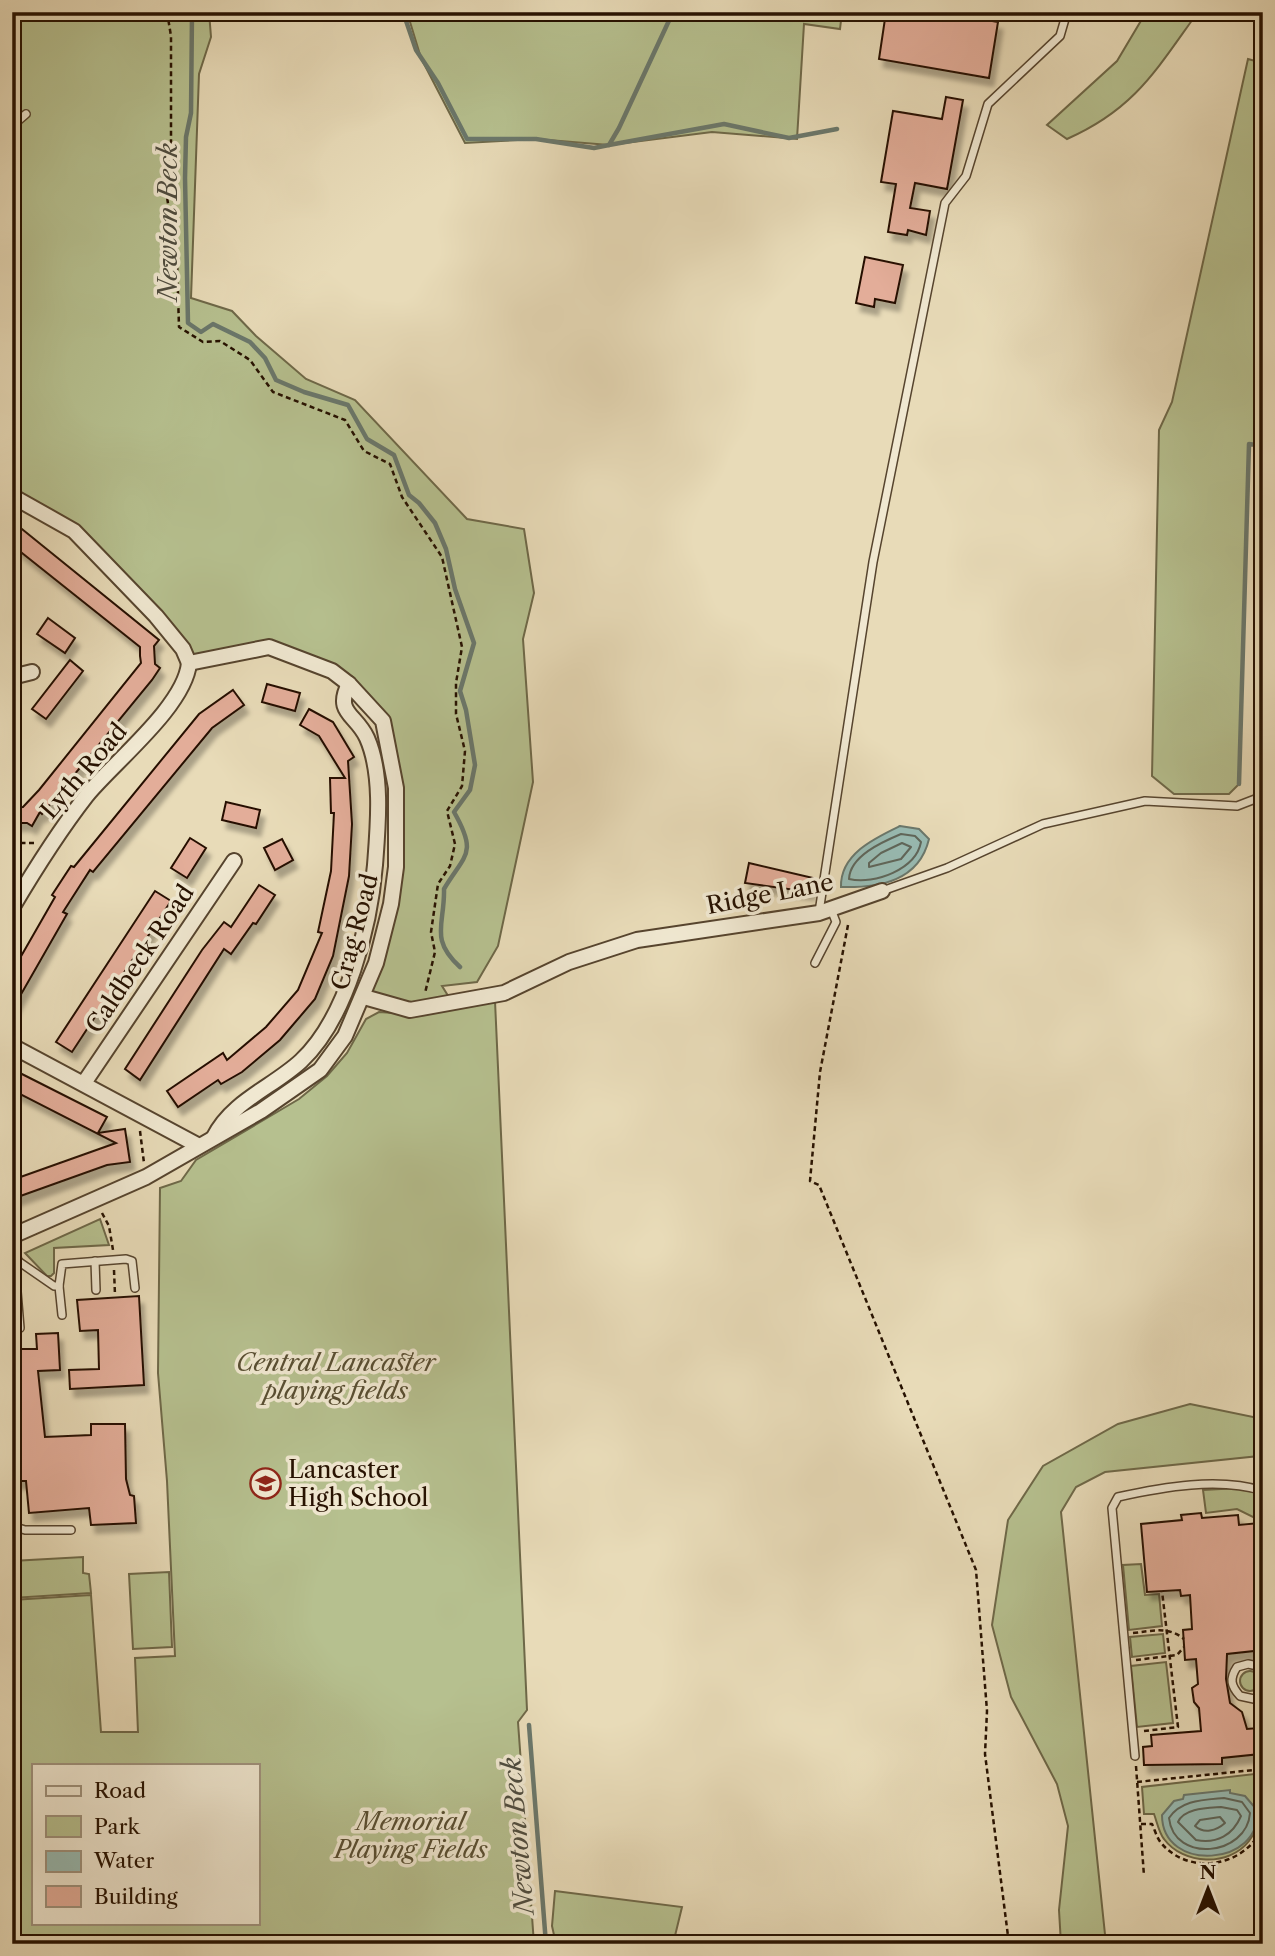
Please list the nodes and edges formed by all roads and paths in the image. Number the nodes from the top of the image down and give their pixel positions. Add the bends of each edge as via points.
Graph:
1 (167, 12) edge
2 (1067, 12) edge
3 (26, 114) dead end
4 (12, 126) edge
5 (12, 496) edge
6 (188, 663) junction
7 (32, 673) dead end
8 (12, 677) edge
9 (349, 684) junction
10 (1263, 796) edge
11 (12, 844) edge
12 (48, 850) junction
13 (234, 860) dead end
14 (882, 891) joint
15 (12, 908) edge
16 (831, 909) junction
17 (815, 963) dead end
18 (364, 997) junction
19 (422, 1008) junction
20 (12, 1046) edge
21 (84, 1083) junction
22 (138, 1112) junction
23 (214, 1137) junction
24 (199, 1146) junction
25 (146, 1177) junction
26 (95, 1201) junction
27 (12, 1236) edge
28 (114, 1260) junction
29 (18, 1261) junction
30 (95, 1261) junction
31 (14, 1281) edge
32 (59, 1286) junction
33 (135, 1288) dead end
34 (96, 1290) dead end
35 (115, 1295) dead end
36 (62, 1314) dead end
37 (20, 1328) dead end
38 (1263, 1491) edge
39 (12, 1526) edge
40 (71, 1530) dead end
41 (1161, 1591) dead end
42 (1166, 1630) junction
43 (1123, 1635) junction
44 (1184, 1639) dead end
45 (1184, 1647) dead end
46 (1170, 1657) junction
47 (1126, 1661) junction
48 (1263, 1667) edge
49 (1263, 1695) edge
50 (1132, 1732) junction
51 (1135, 1756) joint
52 (1263, 1769) edge
53 (1137, 1782) junction
54 (1141, 1824) junction
55 (1263, 1826) edge
56 (1144, 1877) dead end
57 (1009, 1944) edge

1 - 19 path via 171,36 167,197 177,262 179,327 203,342 220,341 250,360 273,392 345,420 364,451 390,464 402,497 442,557 462,647 456,714 465,751 462,786 447,811 455,844 450,866 438,884 431,932 435,952
2 - 16 lane via 1060,36 988,104 966,176 945,203 873,562
3 - 4 lane
5 - 6 street via 74,531 156,616 183,649
6 - 9 street, Crag Road via 269,646 332,671
6 - 12 street, Lyth Road via 184,681 157,720 90,792
7 - 8 street
9 - 18 street, Crag Road via 383,721 396,788 391,904
9 - 23 street, Crag Road via 343,705 367,738 376,775 375,867 354,967 318,1043 222,1121
10 - 14 lane, Ridge Lane via 1237,806 1145,801 1043,824 947,869
11 - 12 path via 33,841
12 - 15 street, Lyth Road
13 - 21 street, Caldbeck Road
14 - 16 street, Ridge Lane
16 - 17 lane via 836,922
16 - 19 street, Ridge Lane via 637,940 569,962 504,993
16 - 57 path via 848,926 820,1072 810,1181 819,1185 976,1570 987,1712 985,1754
18 - 19 street, Ridge Lane via 410,1010
18 - 23 street, Crag Road via 345,1036 320,1070
20 - 21 street
21 - 22 street
22 - 24 street
22 - 25 path
23 - 24 street, Crag Road
24 - 25 street, Crag Road
25 - 26 street, Crag Road
26 - 27 street, Crag Road
26 - 28 path via 109,1226
27 - 29 lane
28 - 30 lane
28 - 33 lane via 132,1261
28 - 35 path
29 - 31 lane
29 - 32 lane
30 - 32 lane via 62,1264
30 - 34 lane
31 - 37 lane
32 - 36 lane
38 - 43 lane via 1242,1484 1213,1485 1118,1497 1112,1520
39 - 40 lane
41 - 42 path
42 - 43 path
42 - 44 path
42 - 46 path
43 - 47 lane
45 - 46 path
46 - 47 path
46 - 50 path via 1178,1727
47 - 50 lane
48 - 49 lane via 1248,1664 1237,1667 1232,1675 1232,1687 1240,1696 1255,1699
50 - 51 lane
51 - 53 path
52 - 53 path
53 - 54 path
54 - 55 path via 1152,1824 1161,1843 1199,1864 1242,1854
54 - 56 path

